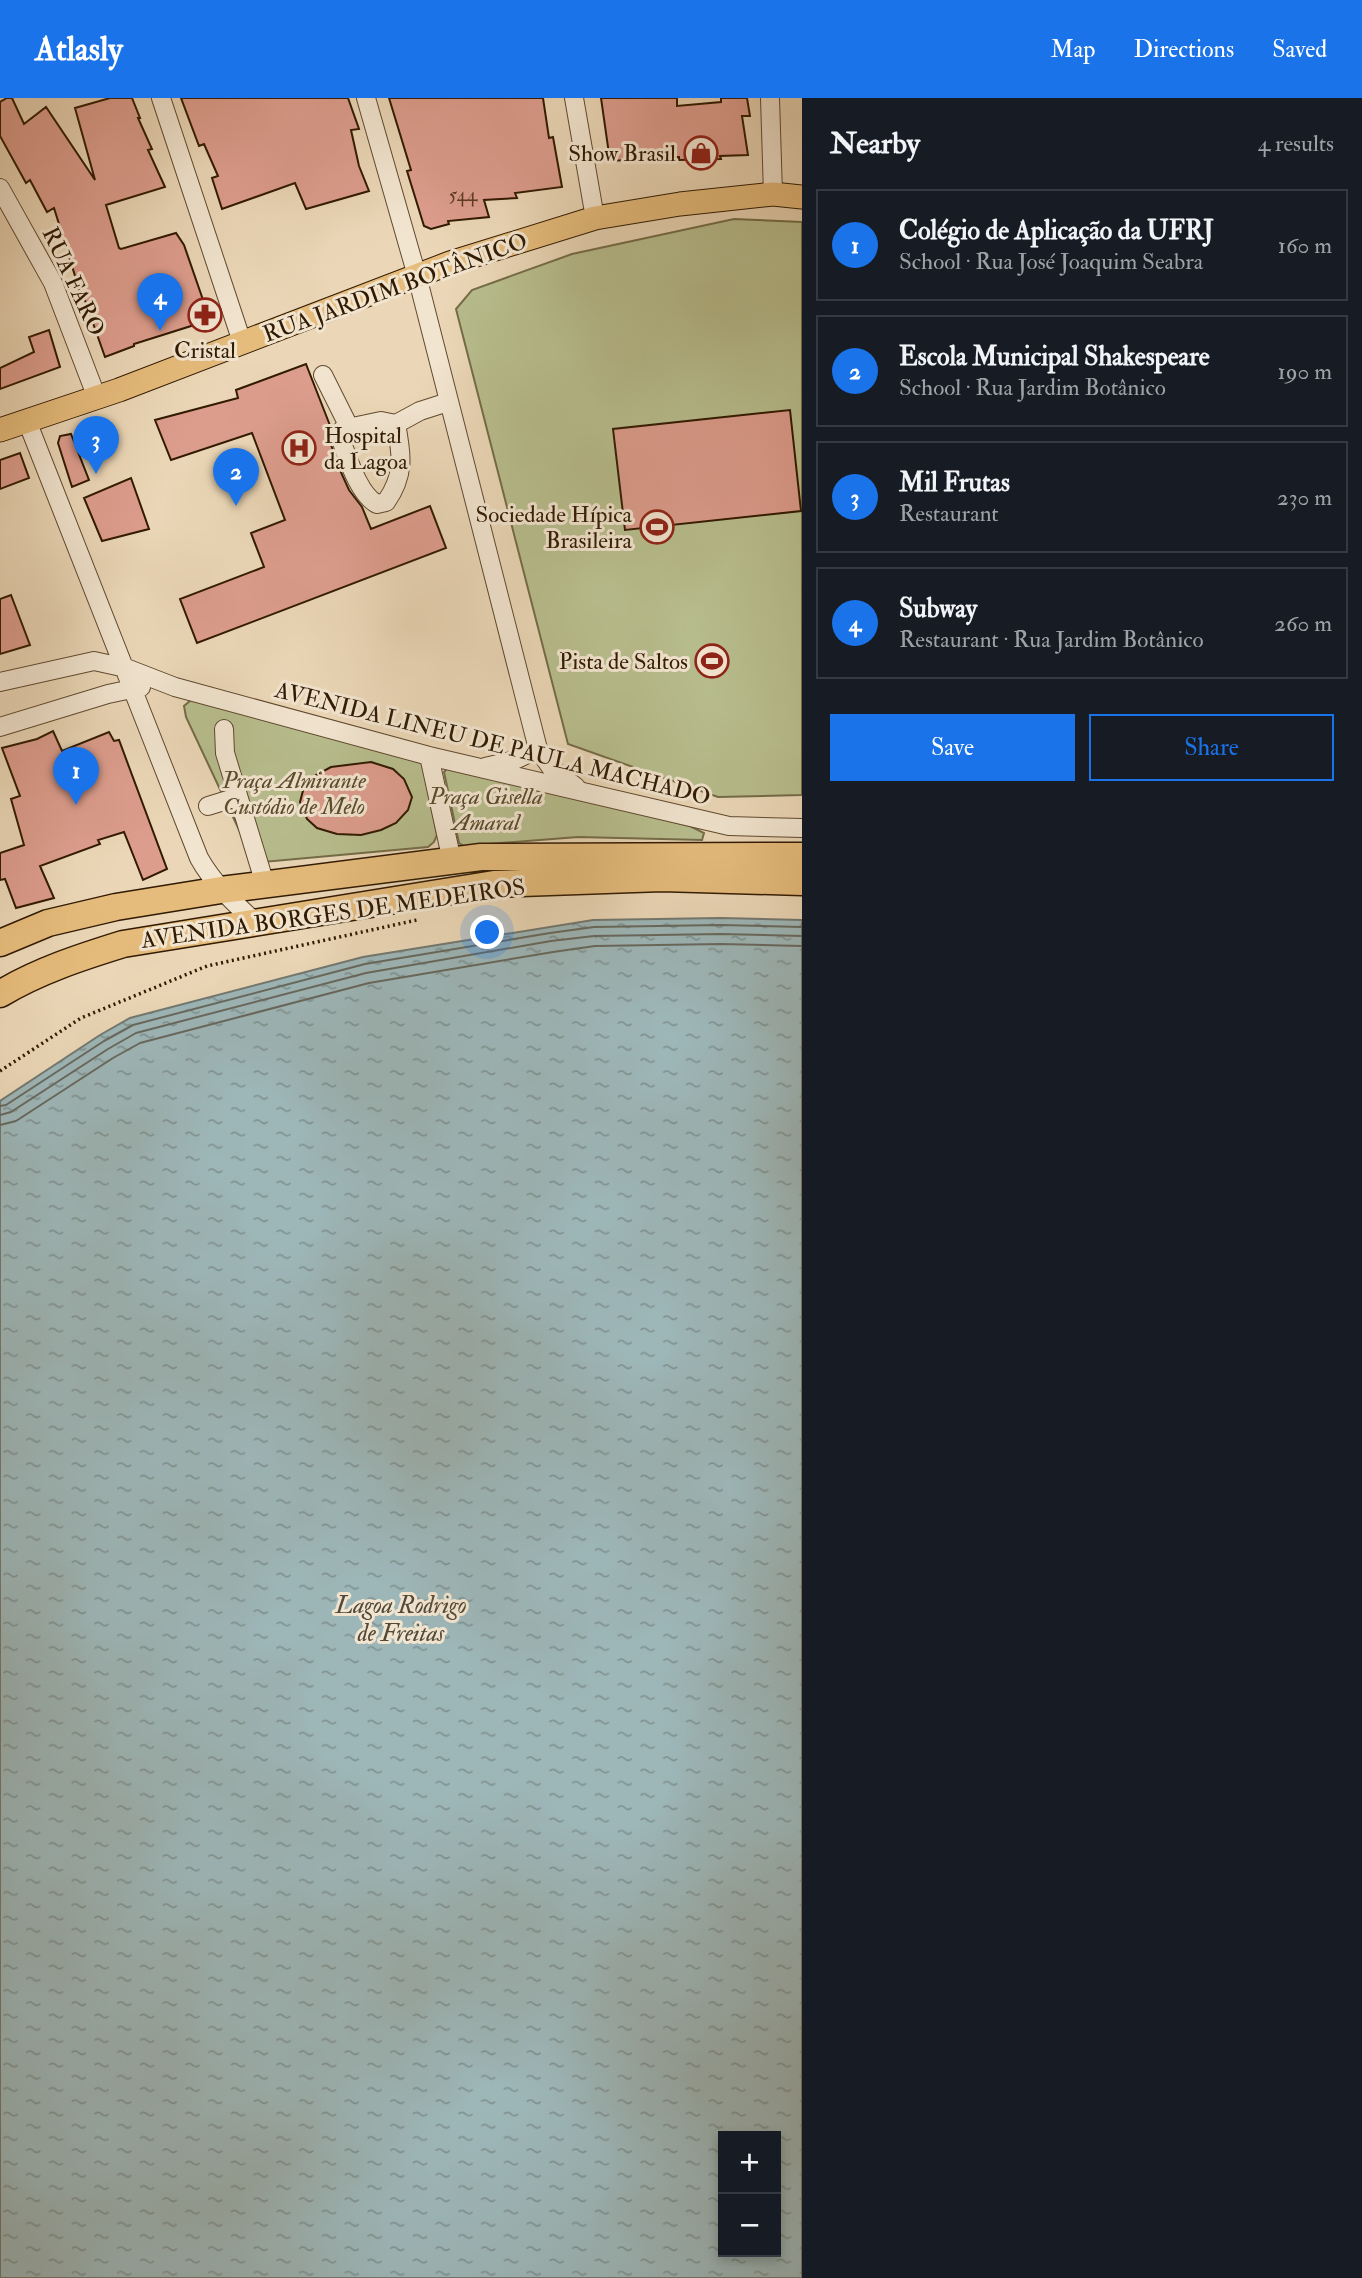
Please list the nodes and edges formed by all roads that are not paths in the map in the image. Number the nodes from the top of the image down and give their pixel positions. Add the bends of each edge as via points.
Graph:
1 (161, 98) edge
2 (366, 98) edge
3 (574, 98) edge
4 (770, 98) edge
5 (0, 188) edge
6 (773, 194) junction
7 (802, 197) edge
8 (595, 218) junction
9 (416, 276) junction
10 (242, 342) junction
11 (323, 375) dead end
12 (97, 398) junction
13 (448, 402) junction
14 (27, 421) junction
15 (396, 424) junction
16 (349, 427) junction
17 (0, 430) edge
18 (126, 668) junction
19 (0, 682) edge
20 (132, 687) junction
21 (175, 687) junction
22 (0, 727) edge
23 (224, 729) dead end
24 (538, 749) junction
25 (429, 756) junction
26 (482, 768) junction
27 (585, 792) junction
28 (237, 797) junction
29 (208, 806) dead end
30 (802, 828) edge
31 (802, 856) edge
32 (452, 861) junction
33 (802, 882) edge
34 (265, 884) junction
35 (221, 890) junction
36 (255, 922) junction
37 (2, 943) edge
38 (0, 993) edge

1 - 10 street
2 - 9 street
3 - 8 street
4 - 6 street
5 - 12 street, RUA FARO via 53,283
6 - 7 main road, RUA JARDIM BOTÂNICO
6 - 8 main road, RUA JARDIM BOTÂNICO
8 - 9 main road, RUA JARDIM BOTÂNICO
9 - 10 main road, RUA JARDIM BOTÂNICO
9 - 13 street
10 - 12 main road, RUA JARDIM BOTÂNICO
11 - 16 street
12 - 14 main road, RUA JARDIM BOTÂNICO
13 - 15 street
13 - 24 street
14 - 17 main road, RUA JARDIM BOTÂNICO
14 - 18 street
15 - 16 street via 381,421
15 - 16 street via 402,458 396,487 386,502 377,504 365,494 342,442 343,429
18 - 19 street, AVENIDA LINEU DE PAULA MACHADO via 94,661
18 - 20 street
18 - 21 street, AVENIDA LINEU DE PAULA MACHADO
20 - 21 street, AVENIDA LINEU DE PAULA MACHADO
20 - 22 street, AVENIDA LINEU DE PAULA MACHADO
20 - 35 street via 199,858
21 - 25 street, AVENIDA LINEU DE PAULA MACHADO
23 - 28 street via 225,753
24 - 26 street
24 - 27 street via 552,769
25 - 26 street, AVENIDA LINEU DE PAULA MACHADO
25 - 32 street
26 - 27 street, AVENIDA LINEU DE PAULA MACHADO
27 - 30 street, AVENIDA LINEU DE PAULA MACHADO via 729,826
28 - 29 street
28 - 34 street
31 - 32 highway, AVENIDA BORGES DE MEDEIROS via 481,857
32 - 34 highway, AVENIDA BORGES DE MEDEIROS
33 - 36 highway, AVENIDA BORGES DE MEDEIROS via 662,878 494,884
34 - 35 highway, AVENIDA BORGES DE MEDEIROS
35 - 36 street
35 - 37 highway, AVENIDA BORGES DE MEDEIROS via 48,923
36 - 38 highway, AVENIDA BORGES DE MEDEIROS via 123,944 75,959

